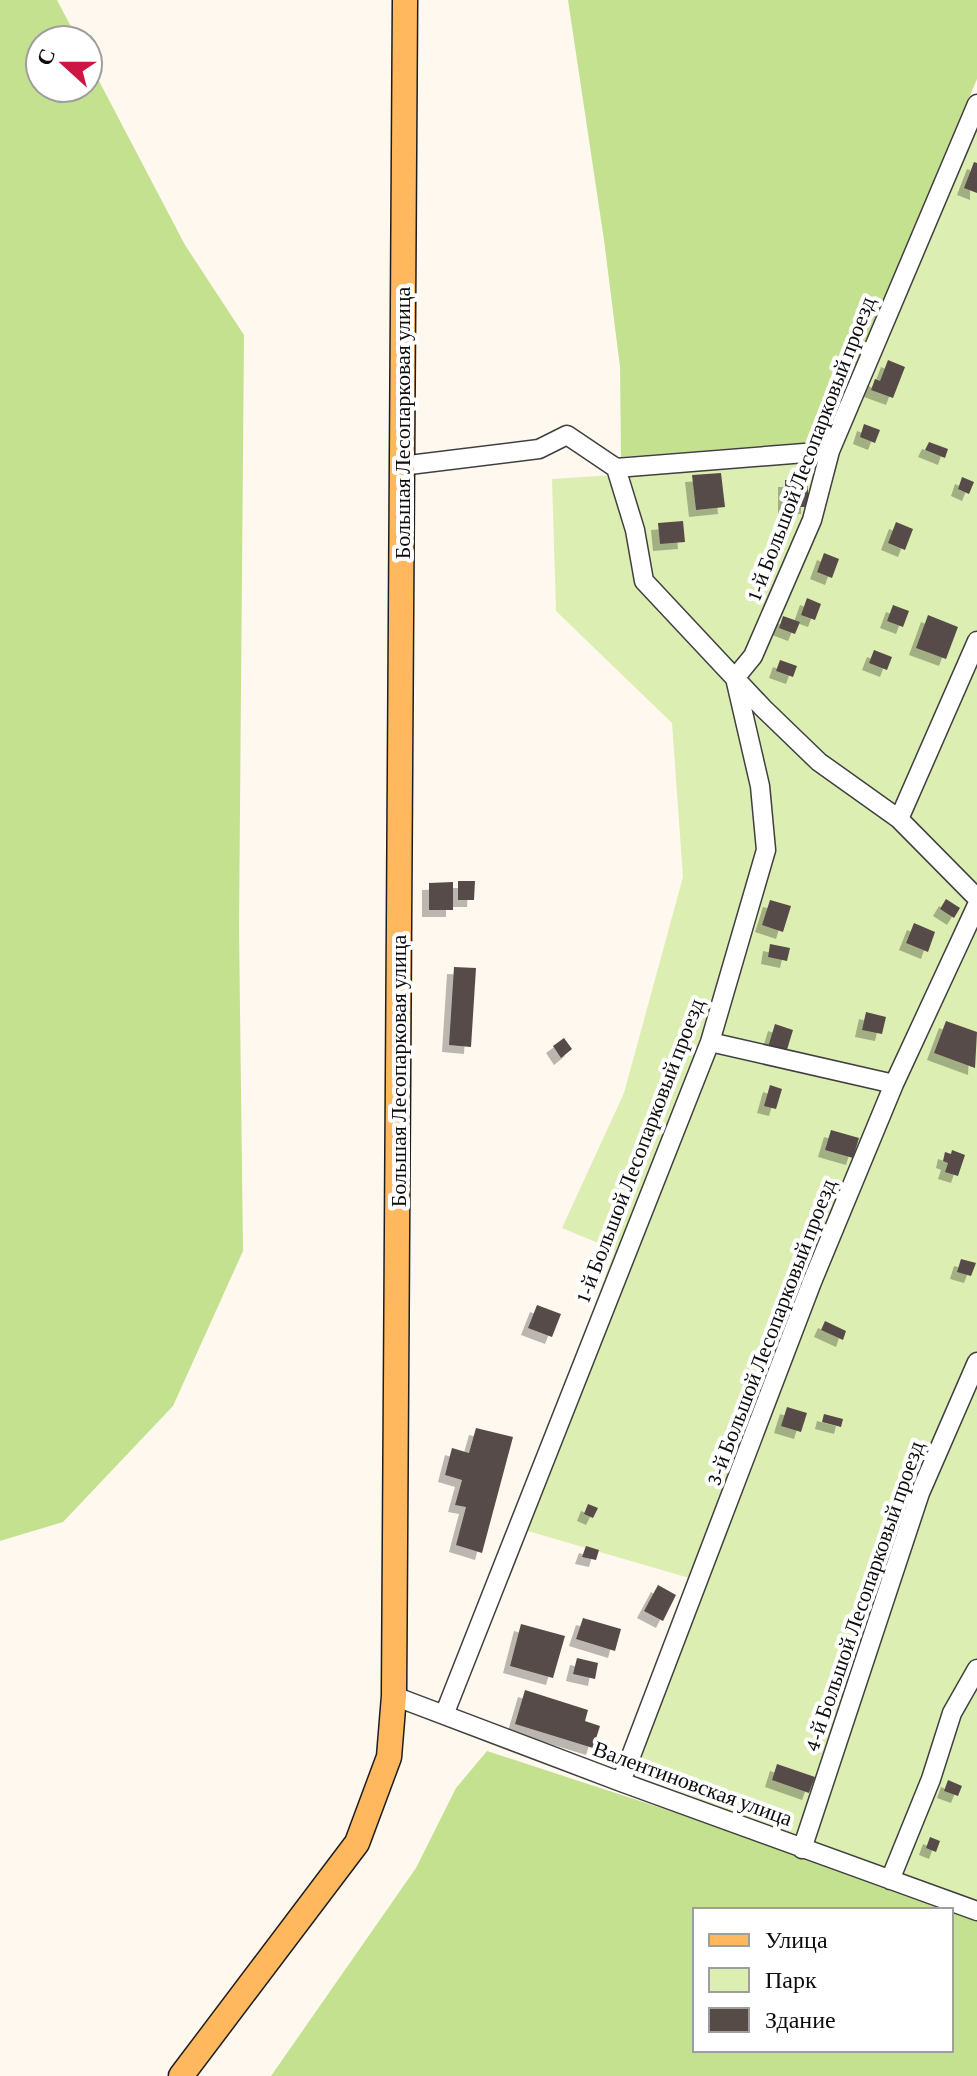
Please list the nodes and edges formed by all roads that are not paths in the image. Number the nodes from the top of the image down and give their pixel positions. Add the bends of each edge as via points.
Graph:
1 (405, 0) edge
2 (977, 104) edge
3 (830, 451) junction
4 (401, 466) junction
5 (616, 468) junction
6 (977, 641) edge
7 (735, 678) junction
8 (899, 819) junction
9 (977, 898) edge
10 (977, 905) edge
11 (710, 1042) junction
12 (894, 1084) junction
13 (977, 1362) edge
14 (976, 1674) edge
15 (394, 1696) junction
16 (444, 1715) junction
17 (621, 1782) junction
18 (802, 1849) junction
19 (890, 1880) junction
20 (977, 1911) edge
21 (181, 2076) edge

1 - 4 main road, Большая Лесопарковая улица
2 - 3 street, 1-й Большой Лесопарковый проезд
3 - 5 street
3 - 7 street, 1-й Большой Лесопарковый проезд via 812,520 753,656
4 - 5 street via 539,449 567,435
4 - 15 main road, Большая Лесопарковая улица
5 - 7 street via 644,581
6 - 8 street
7 - 8 street via 819,762
7 - 11 street, 1-й Большой Лесопарковый проезд via 760,786 766,850
8 - 9 street
10 - 12 street, 3-й Большой Лесопарковый проезд
11 - 12 street
11 - 16 street, 1-й Большой Лесопарковый проезд
12 - 17 street, 3-й Большой Лесопарковый проезд via 812,1282
13 - 18 street, 4-й Большой Лесопарковый проезд via 920,1493
14 - 19 street via 952,1713
15 - 16 street, Валентиновская улица
15 - 21 main road, Большая Лесопарковая улица via 389,1757 357,1843
16 - 17 street, Валентиновская улица
17 - 18 street, Валентиновская улица
18 - 19 street, Валентиновская улица
19 - 20 street, Валентиновская улица

